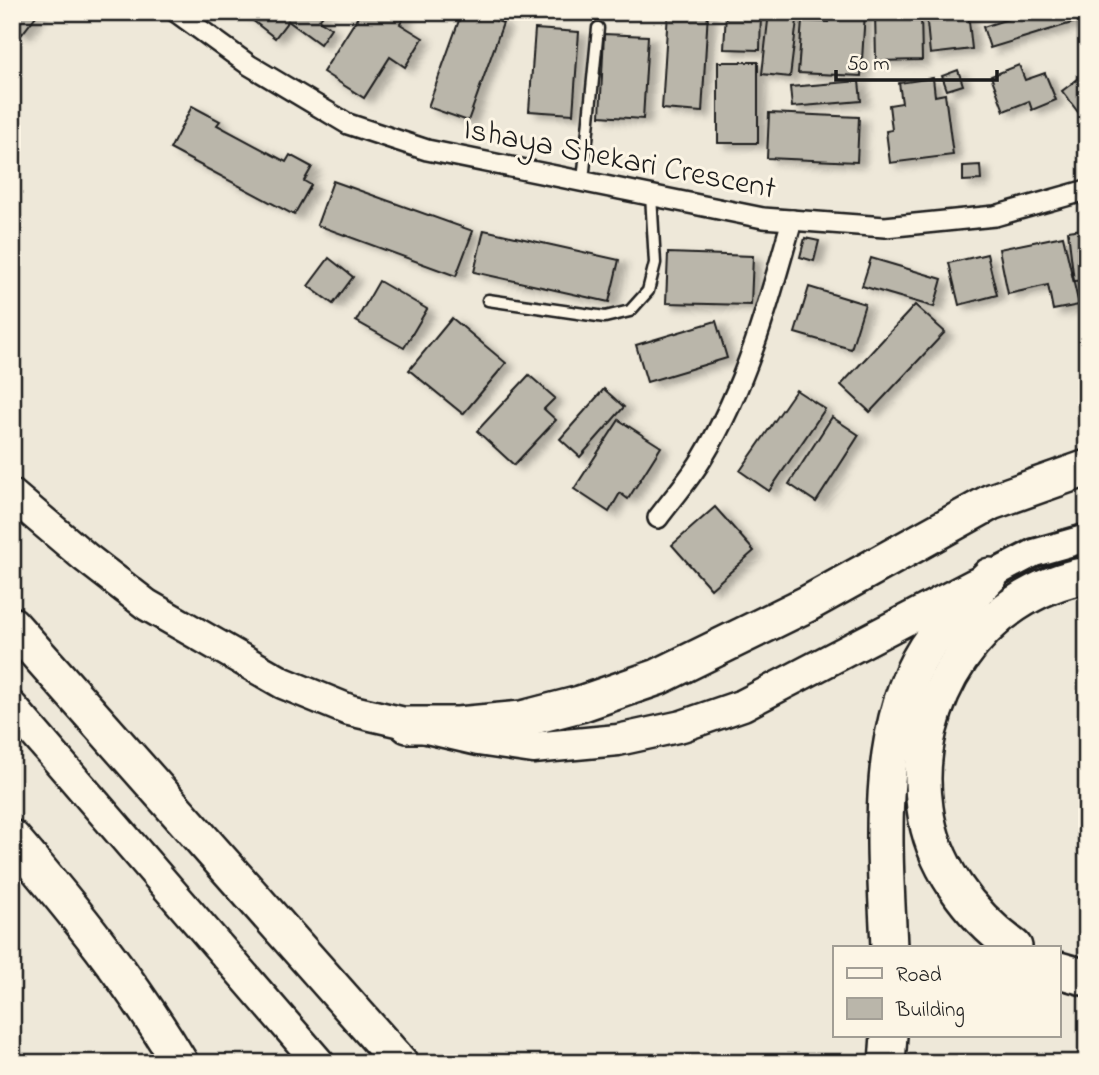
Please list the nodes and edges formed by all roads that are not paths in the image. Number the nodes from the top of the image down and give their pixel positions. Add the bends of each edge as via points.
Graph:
1 (176, 12) edge
2 (598, 28) dead end
3 (583, 181) junction
4 (1087, 190) edge
5 (650, 195) junction
6 (792, 220) junction
7 (488, 300) dead end
8 (1087, 468) edge
9 (12, 495) edge
10 (658, 518) dead end
11 (1087, 538) edge
12 (1087, 575) edge
13 (990, 576) junction
14 (12, 625) edge
15 (12, 707) edge
16 (408, 725) junction
17 (12, 838) edge
18 (889, 946) edge
19 (1013, 946) edge
20 (1060, 970) edge
21 (1087, 978) edge
22 (889, 1036) edge
23 (180, 1063) edge
24 (319, 1063) edge
25 (400, 1063) edge
26 (887, 1063) edge

1 - 3 street, Ishaya Shekari Crescent via 249,65 348,124 427,150
2 - 3 lane
3 - 5 street, Ishaya Shekari Crescent
4 - 6 street, Ishaya Shekari Crescent via 995,216 885,227
5 - 6 street, Ishaya Shekari Crescent
5 - 7 lane via 655,262 648,291 630,311 605,317
6 - 10 street via 761,332 728,412 702,460
8 - 16 highway via 991,502 807,604 658,677 522,719
9 - 16 main road via 147,605 210,643 283,683 349,710
11 - 13 street via 1034,553
12 - 19 highway via 1012,604 976,635 949,675 932,717 924,759 925,808 938,852 956,890 992,931
13 - 16 main road via 743,705 682,726 618,740 533,748
13 - 18 highway via 926,649 905,691 890,746
14 - 25 highway
15 - 24 main road
17 - 23 highway via 140,996
20 - 21 highway
22 - 26 highway

